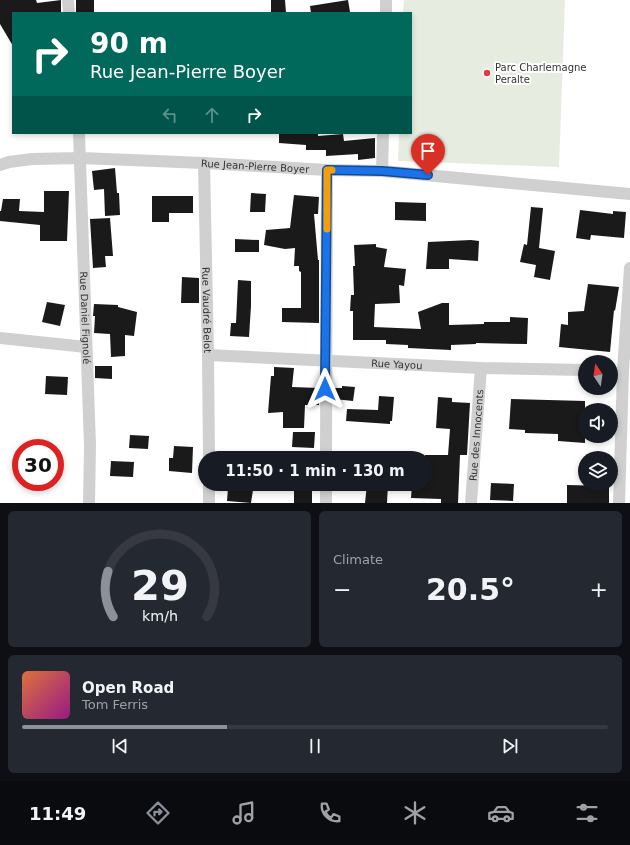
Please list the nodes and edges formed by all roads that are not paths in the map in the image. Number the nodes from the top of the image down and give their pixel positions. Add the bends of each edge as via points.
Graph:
1 (68, 0) edge
2 (386, 0) edge
3 (69, 12) edge
4 (386, 12) edge
5 (79, 134) edge
6 (383, 134) edge
7 (80, 158) junction
8 (204, 162) junction
9 (0, 165) edge
10 (327, 170) junction
11 (382, 171) junction
12 (630, 194) edge
13 (630, 268) edge
14 (0, 338) edge
15 (86, 347) junction
16 (208, 355) junction
17 (325, 361) junction
18 (481, 368) junction
19 (578, 370) edge
20 (621, 371) edge
21 (208, 451) edge
22 (326, 451) edge
23 (209, 491) edge
24 (326, 491) edge
25 (89, 503) edge
26 (209, 503) edge
27 (326, 503) edge
28 (471, 503) edge
29 (618, 503) edge

1 - 3 street
2 - 4 street
5 - 7 street, Rue Daniel Fignolé
6 - 11 street
7 - 8 street, Rue Jean-Pierre Boyer
7 - 9 street, Rue Jean-Pierre Boyer via 32,159
7 - 15 street, Rue Daniel Fignolé
8 - 10 street, Rue Jean-Pierre Boyer
8 - 16 street, Rue Vaudré Belot
10 - 11 street, Rue Jean-Pierre Boyer
10 - 17 street
11 - 12 street, Rue Jean-Pierre Boyer
13 - 20 street
14 - 15 street
15 - 25 street, Rue Daniel Fignolé via 90,445
16 - 17 street, Rue Yayou
16 - 21 street, Rue Vaudré Belot
17 - 18 street, Rue Yayou
17 - 22 street
18 - 19 street, Rue Yayou
18 - 28 street, Rue des Innocents
20 - 29 street
23 - 26 street
24 - 27 street

